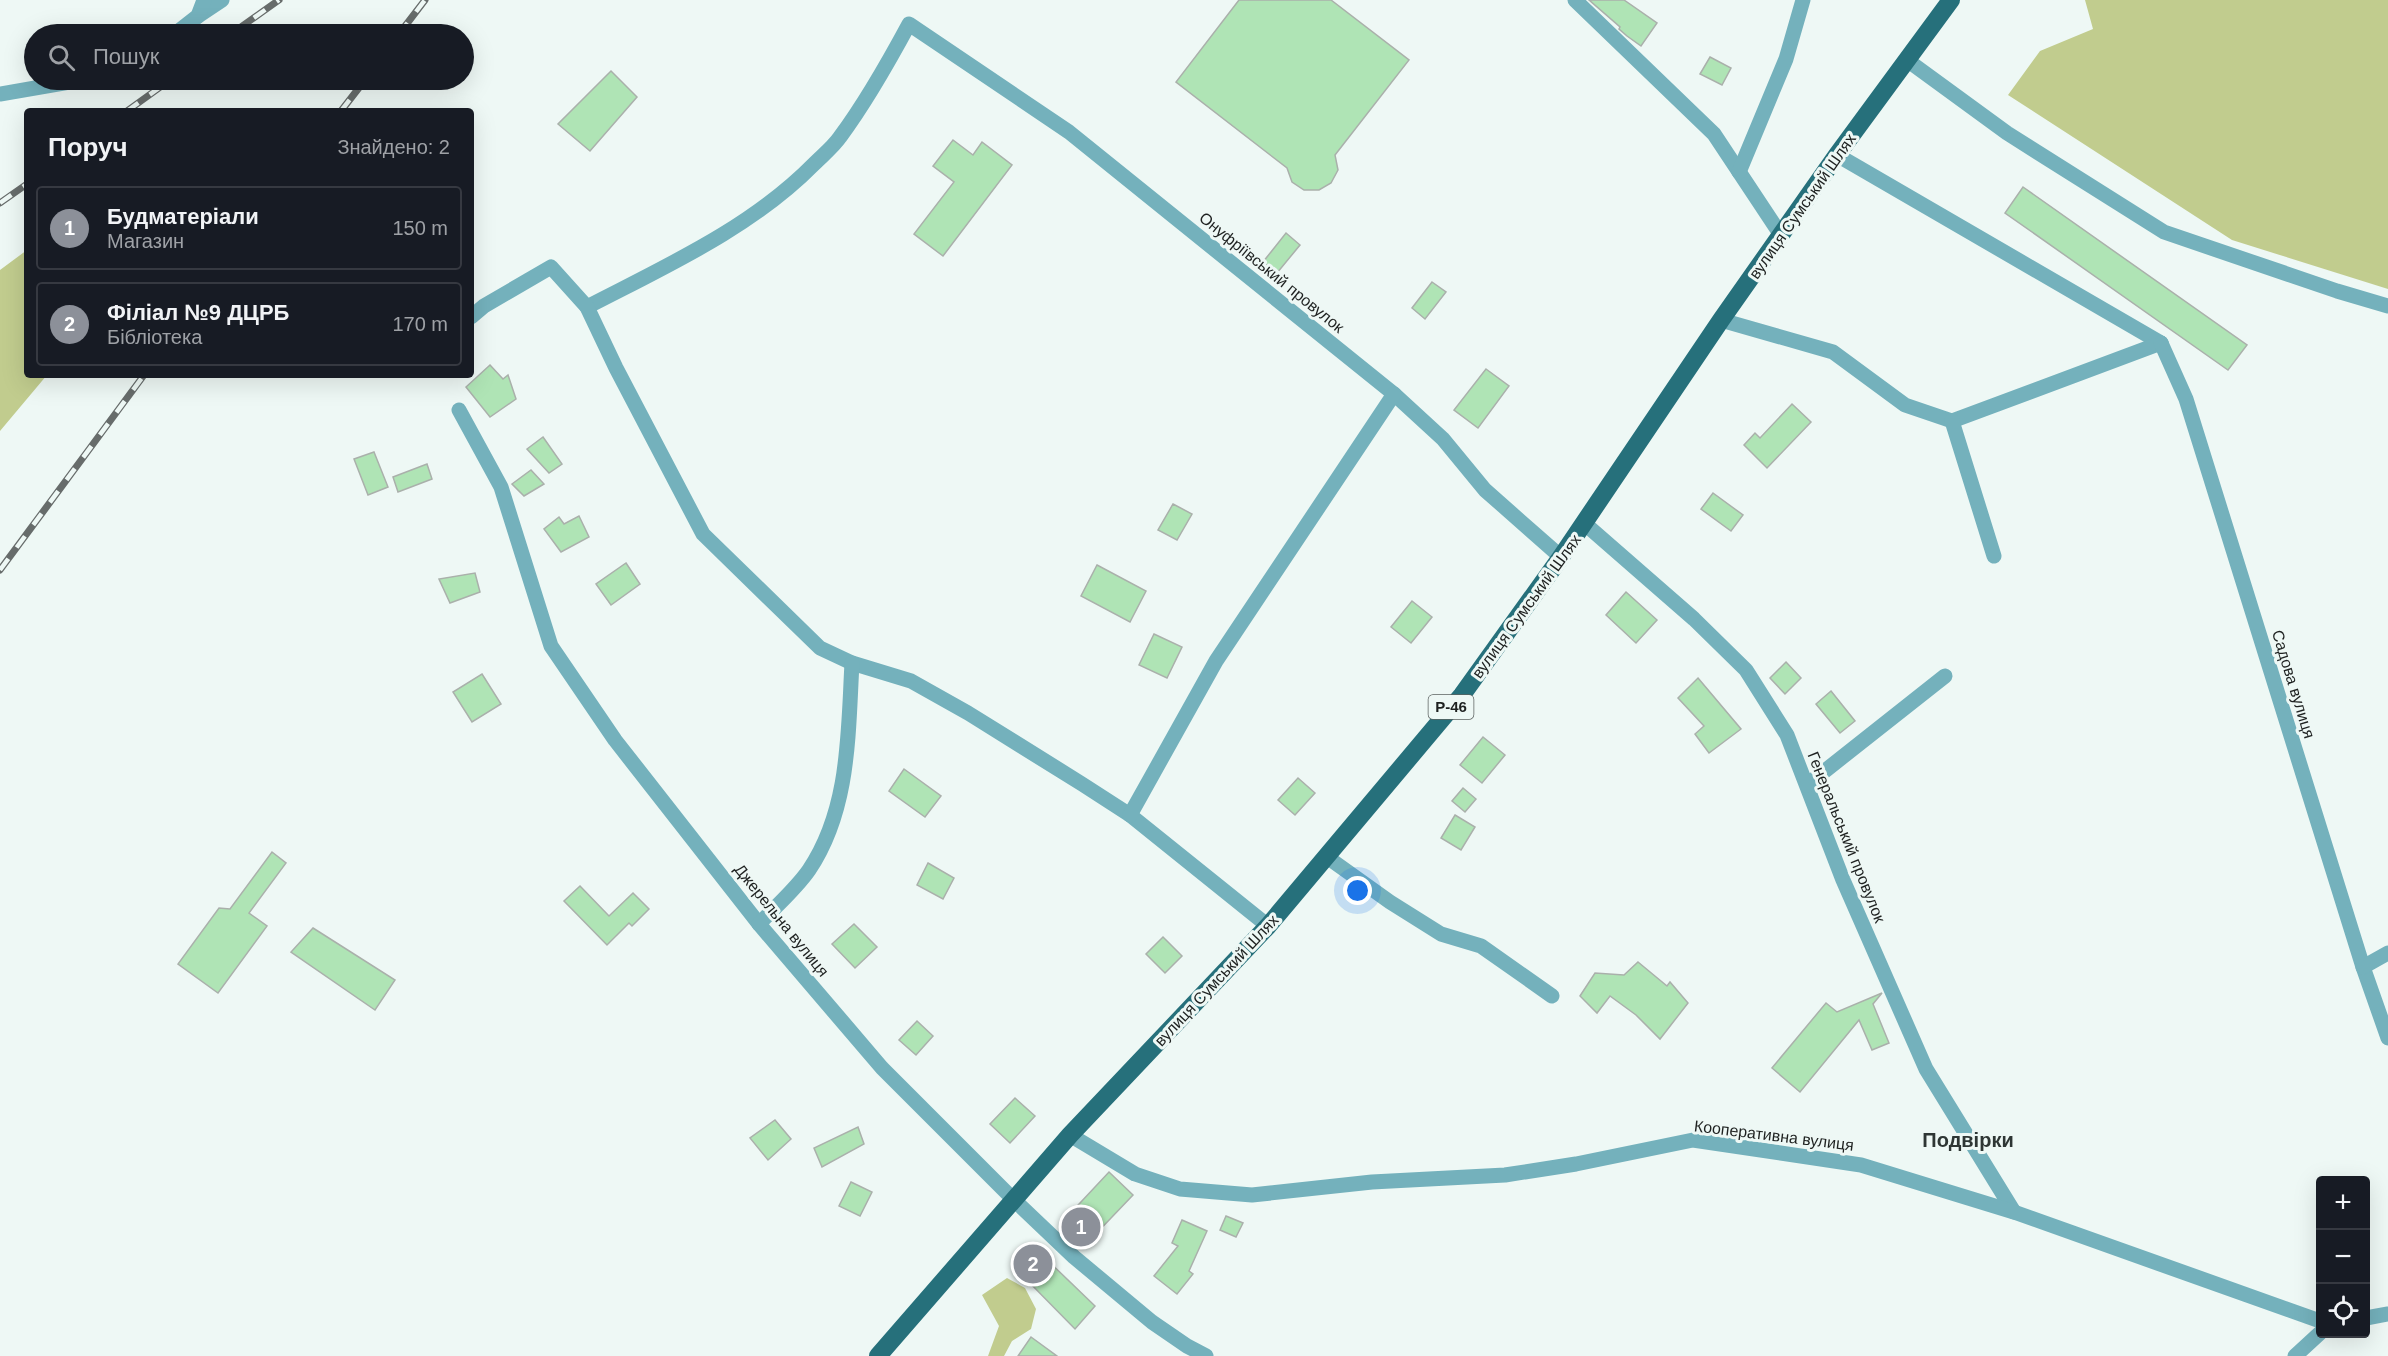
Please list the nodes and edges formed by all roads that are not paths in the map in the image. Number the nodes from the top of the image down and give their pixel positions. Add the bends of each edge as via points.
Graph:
1 (204, 0) edge
2 (222, 0) edge
3 (1575, 0) edge
4 (1803, 0) edge
5 (1951, 0) edge
6 (198, 16) junction
7 (188, 24) edge
8 (1907, 60) junction
9 (24, 90) edge
10 (0, 94) edge
11 (1837, 155) junction
12 (1739, 172) junction
13 (1781, 235) junction
14 (2388, 306) edge
15 (587, 307) junction
16 (474, 314) edge
17 (1721, 320) junction
18 (2161, 343) junction
19 (1394, 394) junction
20 (459, 410) dead end
21 (1952, 420) junction
22 (1584, 523) junction
23 (1994, 556) dead end
24 (1561, 557) junction
25 (852, 663) junction
26 (1945, 676) dead end
27 (1807, 785) junction
28 (1130, 815) junction
29 (1327, 857) junction
30 (759, 924) junction
31 (1268, 926) junction
32 (2388, 953) edge
33 (2363, 967) junction
34 (1552, 996) dead end
35 (2388, 1038) edge
36 (1070, 1135) junction
37 (1013, 1199) junction
38 (2014, 1212) junction
39 (2388, 1314) edge
40 (2370, 1317) edge
41 (2316, 1321) edge
42 (2316, 1337) edge
43 (878, 1356) edge
44 (1206, 1356) edge
45 (2295, 1356) edge

1 - 6 street
2 - 6 street
3 - 12 street via 1714,134
4 - 12 street via 1786,59
5 - 8 main road, вулиця Сумський Шлях / Р-46
6 - 7 street
8 - 11 main road, вулиця Сумський Шлях / Р-46
8 - 14 street via 2007,134 2164,232
9 - 10 street
11 - 13 main road, вулиця Сумський Шлях / Р-46
11 - 18 street
12 - 13 street
13 - 17 main road, вулиця Сумський Шлях / Р-46
15 - 16 street via 551,267
15 - 19 street, Онуфріївський провулок via 707,244 801,177 839,139 890,61 909,24 1069,132
15 - 25 street via 703,534 820,648
17 - 21 street via 1833,352 1905,405
17 - 22 main road, вулиця Сумський Шлях / Р-46
18 - 21 street
18 - 33 street, Садова вулиця via 2186,399
19 - 24 street, Онуфріївський провулок via 1443,439 1485,490
19 - 28 street via 1216,661
20 - 30 street, Джерельна вулиця via 501,487 551,646 615,740
21 - 23 street
22 - 24 main road, вулиця Сумський Шлях / Р-46
22 - 27 street, Генеральський провулок via 1746,670 1787,735
24 - 29 main road, вулиця Сумський Шлях / Р-46 via 1461,695
25 - 28 street via 910,681
25 - 30 street via 842,790 830,832 808,871
26 - 27 street
27 - 38 street, Генеральський провулок via 1843,880 1926,1070
28 - 31 street
29 - 31 main road, вулиця Сумський Шлях / Р-46
29 - 34 street via 1441,934 1481,946
30 - 37 street, Джерельна вулиця via 882,1068
31 - 36 main road, вулиця Сумський Шлях / Р-46
32 - 33 street
33 - 35 street, Садова вулиця
36 - 37 main road, вулиця Сумський Шлях / Р-46
36 - 38 street, Кооперативна вулиця via 1135,1174 1180,1189 1252,1195 1372,1182 1504,1175 1694,1140 1861,1165
37 - 43 main road, вулиця Сумський Шлях / Р-46
37 - 44 street, Джерельна вулиця via 1074,1257 1152,1322
38 - 41 street, Кооперативна вулиця
39 - 40 street
42 - 45 street

